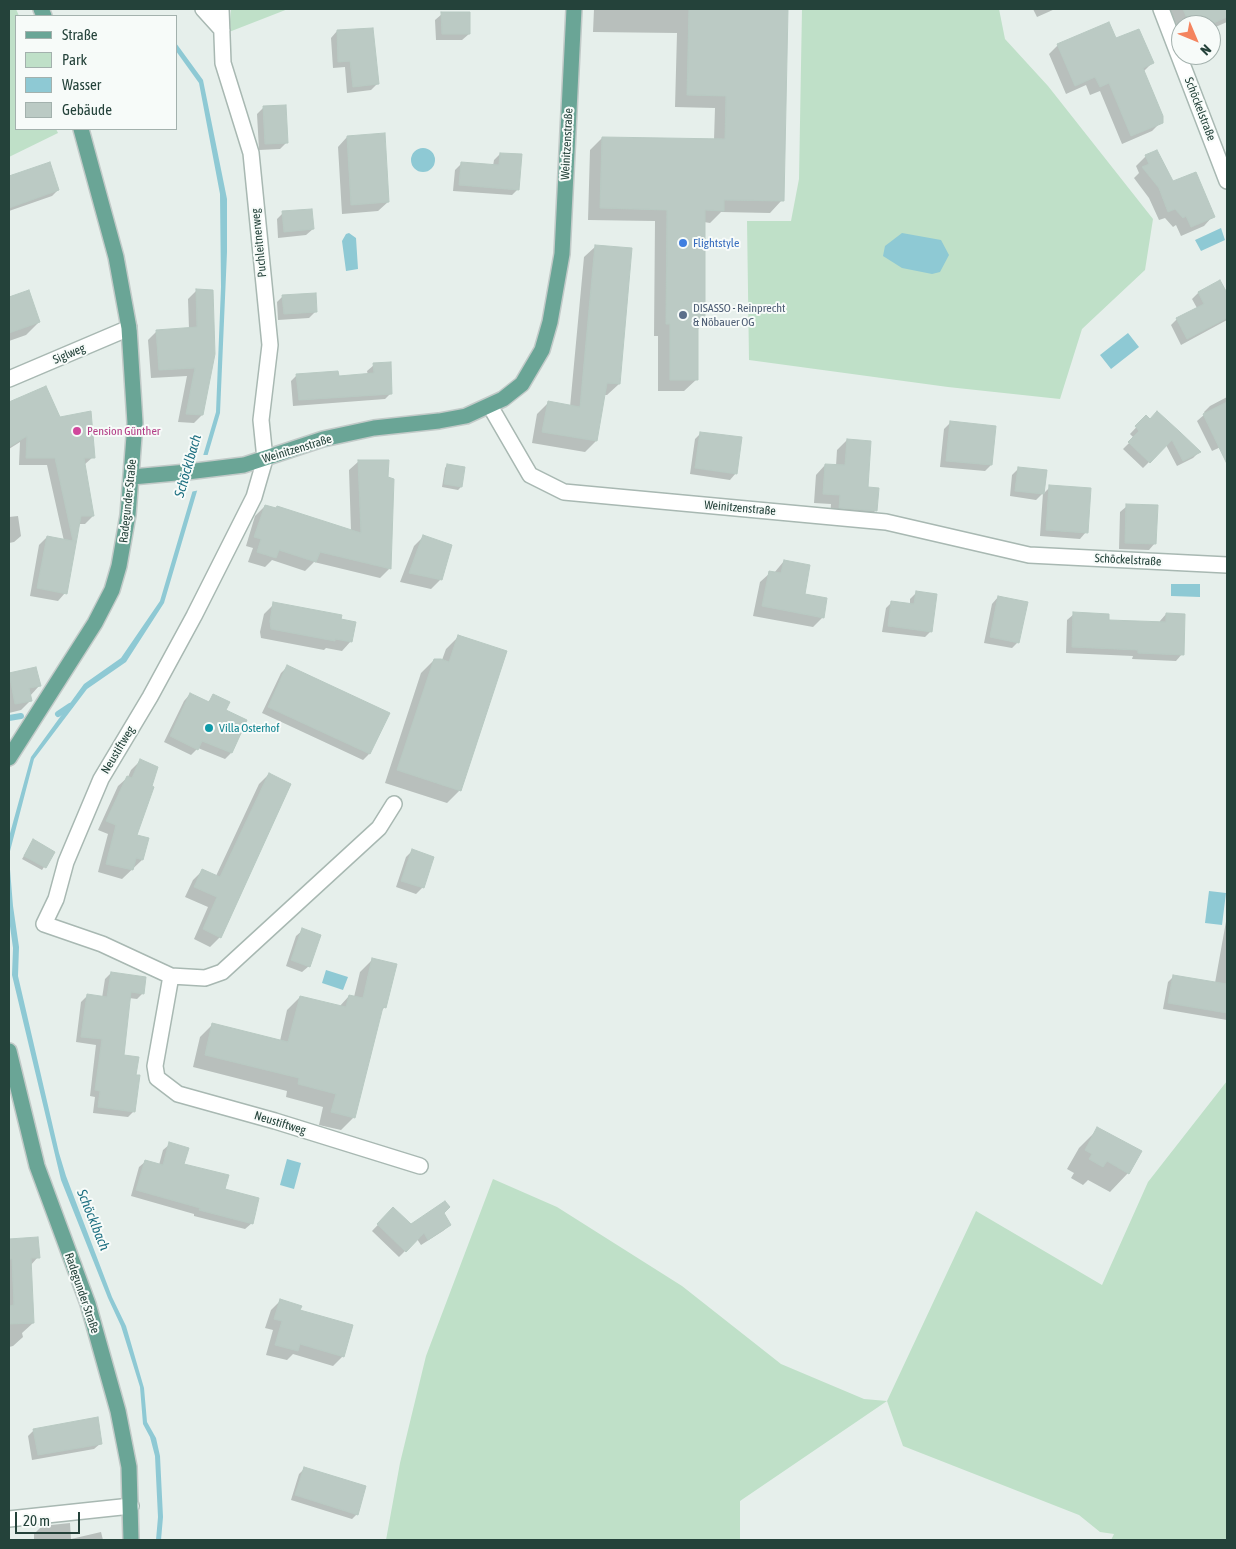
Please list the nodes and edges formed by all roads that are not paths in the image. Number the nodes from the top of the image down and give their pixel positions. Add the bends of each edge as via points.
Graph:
1 (203, 9) edge
2 (222, 9) edge
3 (574, 9) edge
4 (1161, 9) edge
5 (222, 30) junction
6 (81, 130) edge
7 (1227, 181) edge
8 (129, 328) junction
9 (9, 380) edge
10 (490, 406) junction
11 (265, 459) junction
12 (132, 477) junction
13 (1029, 555) joint
14 (1227, 565) edge
15 (9, 758) edge
16 (394, 804) dead end
17 (171, 976) junction
18 (9, 1051) edge
19 (420, 1166) dead end
20 (131, 1506) junction
21 (9, 1519) edge
22 (131, 1540) edge

1 - 5 street
2 - 5 street, Puchleitnerweg
3 - 10 main road, Weinitzenstraße via 562,254 550,322 542,350 522,384
4 - 7 street, Schöckelstraße
5 - 11 street, Puchleitnerweg via 222,63 251,153 270,345 261,420
6 - 8 main road, Radegunder Straße via 116,257
8 - 9 street, Siglweg
8 - 12 main road, Radegunder Straße via 134,423
10 - 11 main road, Weinitzenstraße via 457,418 374,428 323,439
10 - 13 street, Weinitzenstraße via 530,474 564,492 886,522
11 - 12 main road, Weinitzenstraße via 216,469
11 - 17 street, Neustiftweg via 254,497 198,608 102,779 66,862 56,899 44,924 102,944
12 - 15 main road, Radegunder Straße via 119,566 112,590 95,623
13 - 14 street, Schöckelstraße
16 - 17 street, Neustiftweg via 379,828 222,972 204,978
17 - 19 street, Neustiftweg via 155,1066 157,1078 178,1094
18 - 20 main road, Radegunder Straße via 37,1166 88,1304 107,1368 128,1467
20 - 21 street
20 - 22 main road, Radegunder Straße

